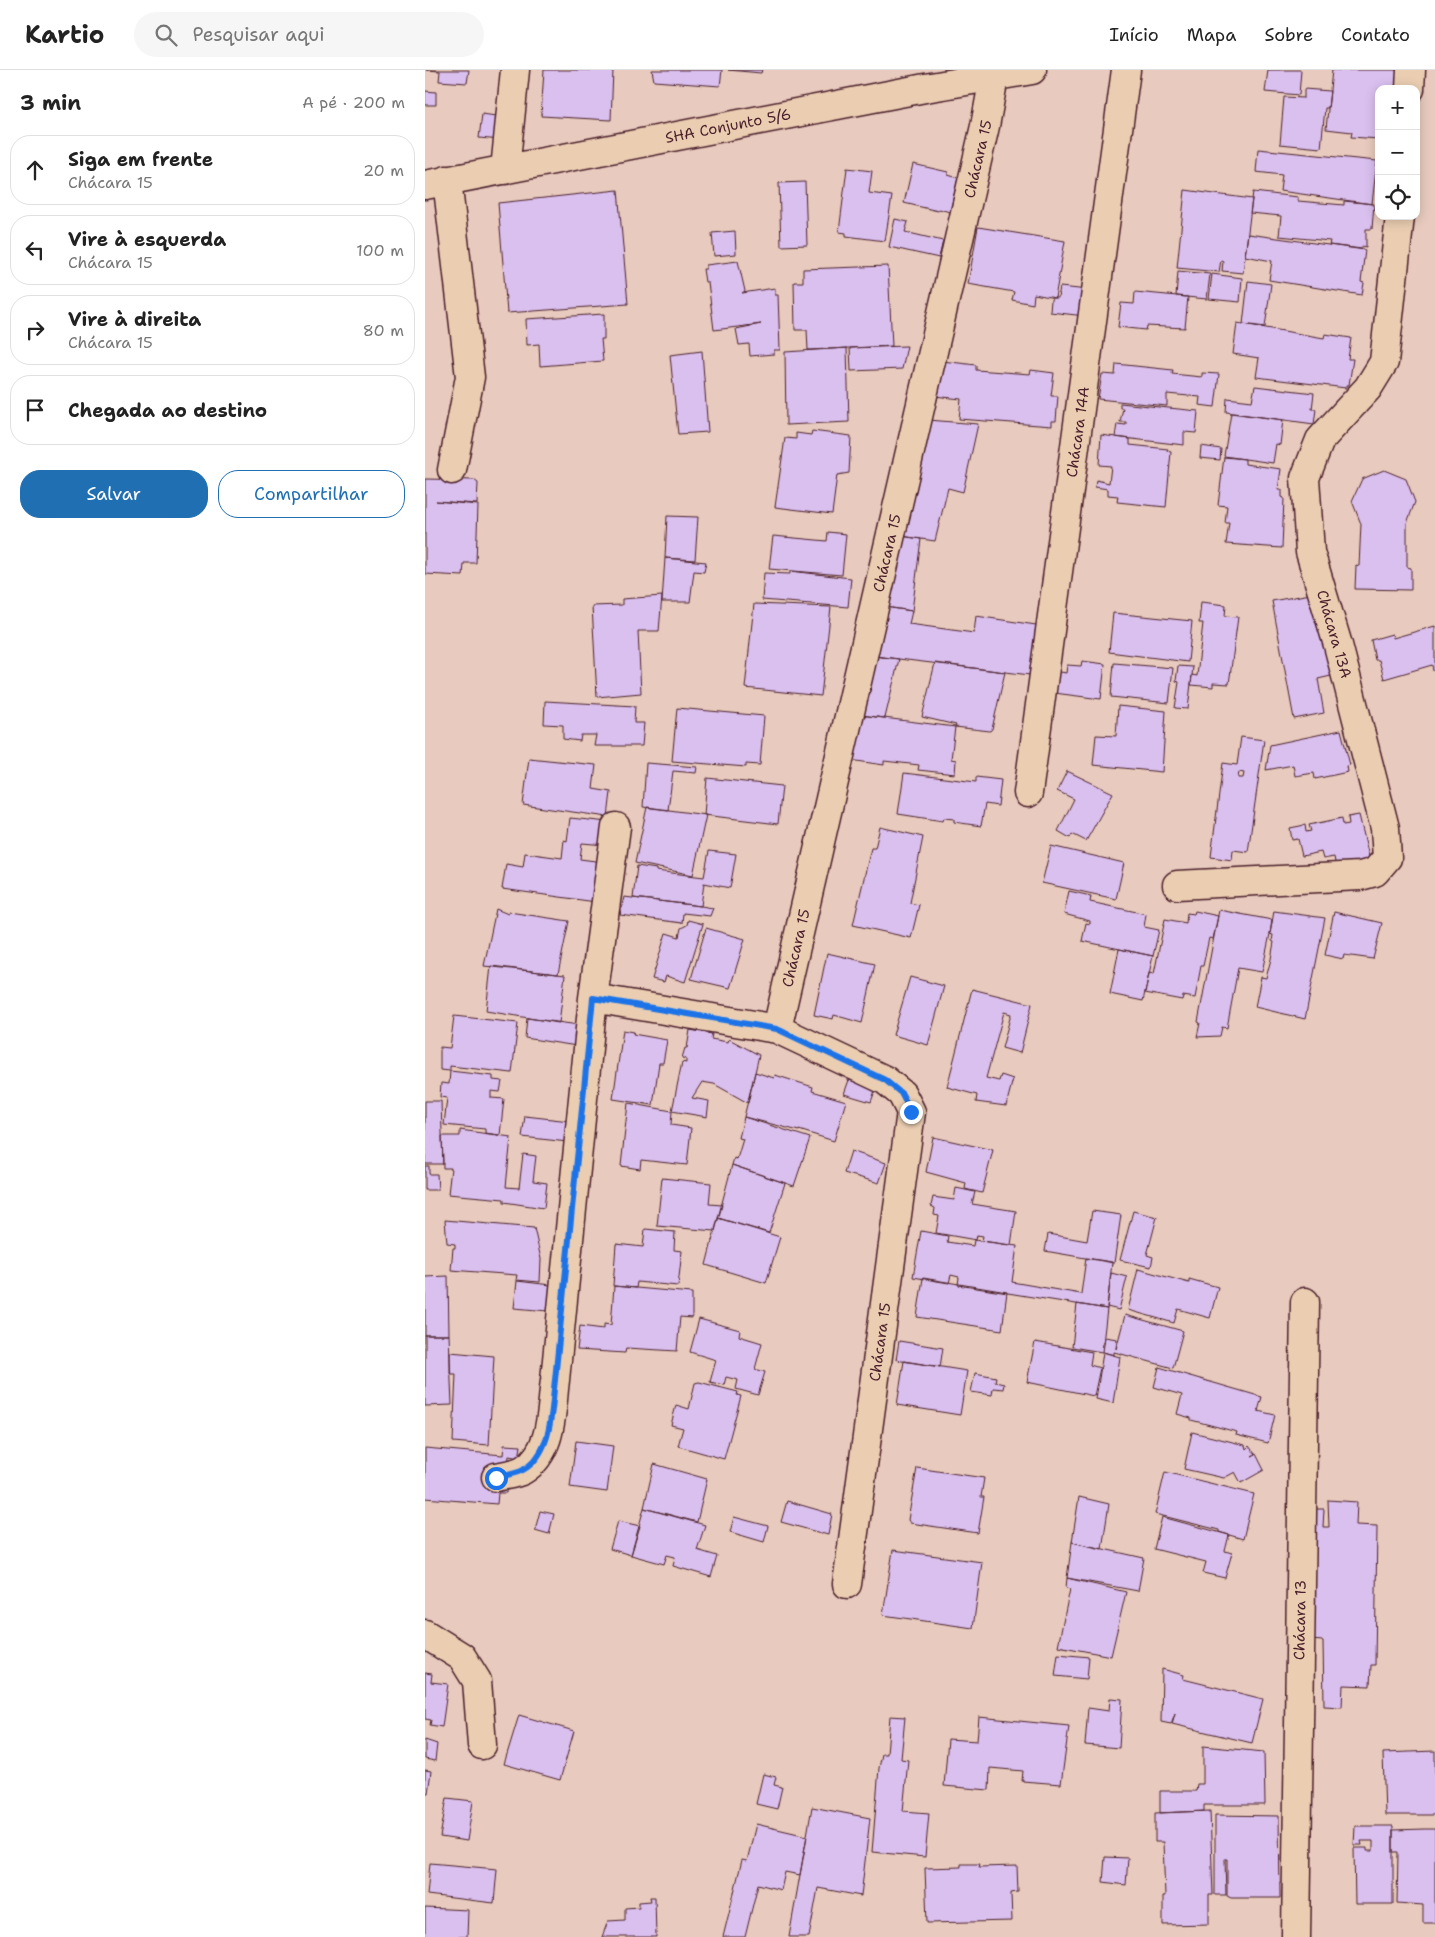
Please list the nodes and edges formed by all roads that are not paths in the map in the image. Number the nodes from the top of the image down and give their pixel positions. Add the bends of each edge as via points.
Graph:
1 (515, 70) edge
2 (1031, 70) edge
3 (1126, 70) edge
4 (1411, 70) edge
5 (994, 77) junction
6 (925, 79) edge
7 (1410, 85) edge
8 (505, 170) junction
9 (436, 182) edge
10 (1400, 220) edge
11 (452, 470) dead end
12 (1028, 793) dead end
13 (616, 827) dead end
14 (1177, 885) dead end
15 (593, 998) junction
16 (777, 1029) junction
17 (1305, 1302) dead end
18 (496, 1478) dead end
19 (847, 1584) dead end
20 (425, 1634) edge
21 (482, 1745) dead end
22 (1296, 1937) edge

1 - 8 street
2 - 5 street, SHA Conjunto 5/6
3 - 12 street, Chácara 14A
4 - 7 street
5 - 6 street, SHA Conjunto 5/6
5 - 16 street, Chácara 15
6 - 8 street, SHA Conjunto 5/6
8 - 9 street, SHA Conjunto 5/6
9 - 11 street via 470,377
10 - 14 street, Chácara 13A via 1384,362 1368,388 1320,440 1305,478 1310,552 1338,645 1385,828 1387,858 1375,872 1360,876
13 - 15 street
15 - 16 street, Chácara 15
15 - 18 street via 555,1380 546,1440 540,1454 522,1470
16 - 19 street, Chácara 15 via 885,1080 902,1094 911,1112
17 - 22 street, Chácara 13
20 - 21 street via 462,1656 477,1681

